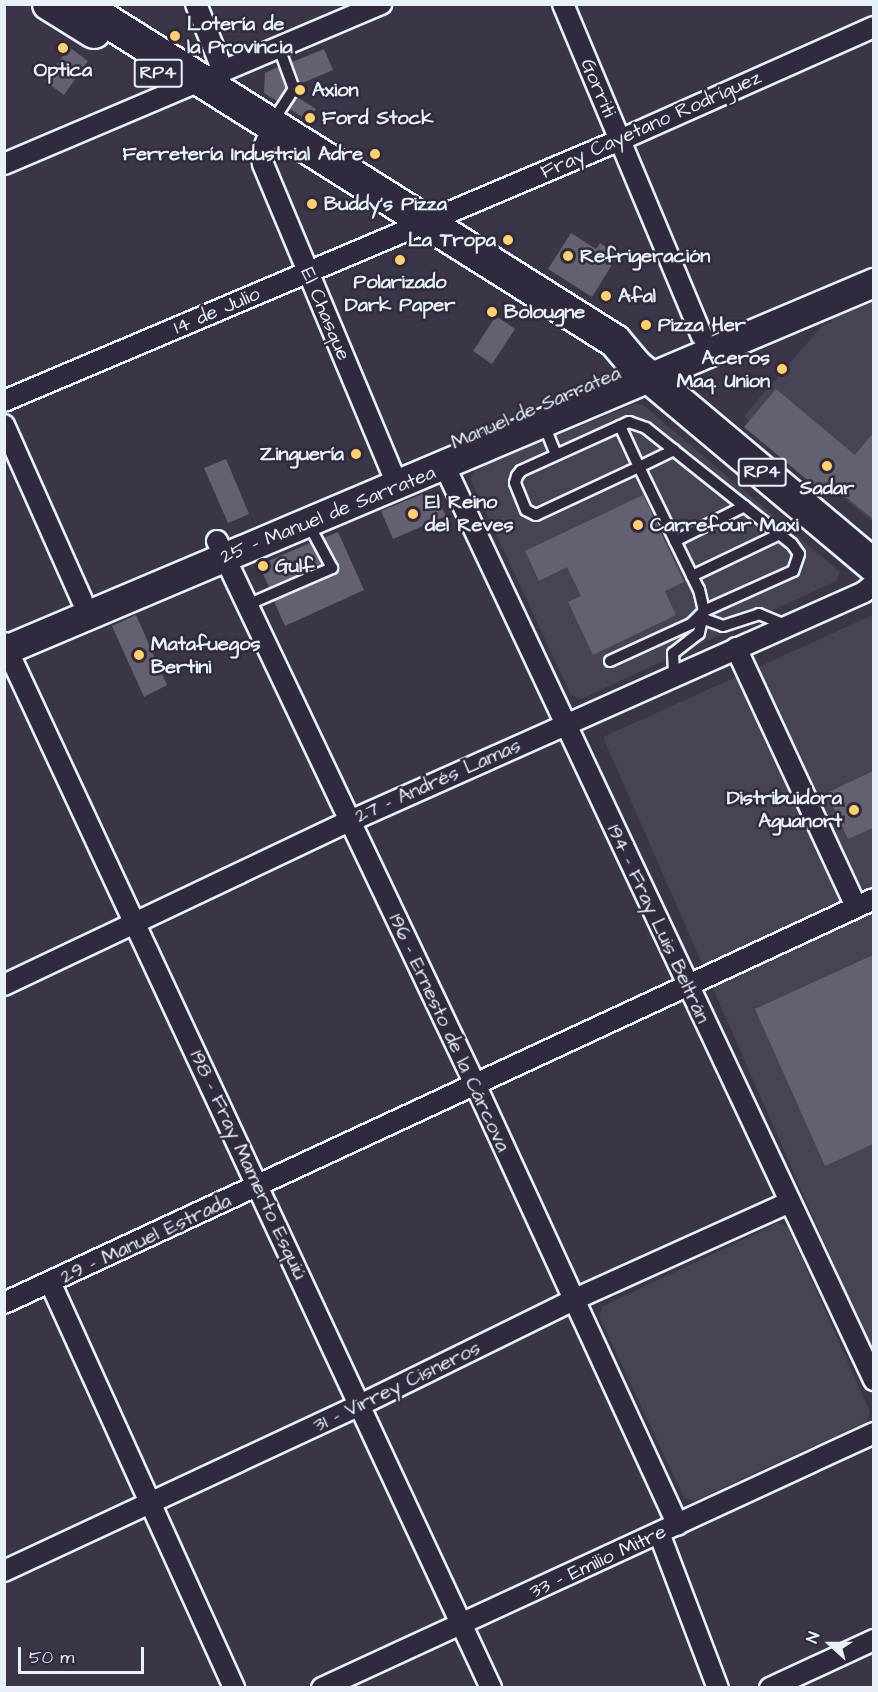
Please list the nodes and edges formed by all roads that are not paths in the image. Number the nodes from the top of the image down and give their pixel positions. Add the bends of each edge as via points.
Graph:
1 (49, 4) edge
2 (80, 4) edge
3 (196, 4) edge
4 (381, 4) edge
5 (563, 4) edge
6 (873, 27) edge
7 (279, 48) junction
8 (202, 80) junction
9 (269, 132) junction
10 (620, 140) junction
11 (4, 164) edge
12 (418, 225) junction
13 (873, 265) edge
14 (308, 273) junction
15 (873, 283) edge
16 (702, 336) junction
17 (643, 372) junction
18 (4, 401) edge
19 (4, 425) edge
20 (544, 425) junction
21 (620, 426) junction
22 (674, 450) junction
23 (556, 454) junction
24 (445, 467) junction
25 (639, 467) junction
26 (394, 478) junction
27 (745, 506) junction
28 (308, 523) junction
29 (780, 534) junction
30 (675, 541) junction
31 (220, 549) junction
32 (873, 566) edge
33 (692, 576) junction
34 (873, 584) edge
35 (82, 600) junction
36 (247, 605) junction
37 (704, 615) junction
38 (787, 626) junction
39 (5, 644) edge
40 (736, 648) junction
41 (610, 661) dead end
42 (674, 674) junction
43 (563, 725) junction
44 (348, 822) junction
45 (865, 903) edge
46 (134, 923) junction
47 (4, 985) edge
48 (686, 985) junction
49 (475, 1084) junction
50 (260, 1186) junction
51 (790, 1202) junction
52 (50, 1282) junction
53 (573, 1300) junction
54 (4, 1304) edge
55 (873, 1380) edge
56 (360, 1405) junction
57 (873, 1433) edge
58 (151, 1504) junction
59 (678, 1525) junction
60 (659, 1533) junction
61 (4, 1571) edge
62 (462, 1624) junction
63 (873, 1640) edge
64 (234, 1688) edge
65 (322, 1688) edge
66 (490, 1688) edge
67 (718, 1688) edge
68 (770, 1688) edge

1 - 8 main road, RP4
2 - 8 main road, RP4
3 - 8 street
4 - 7 street
5 - 10 street, Gorriti
6 - 10 street, Fray Cayetano Rodríguez
7 - 8 street
7 - 9 lane via 294,89
8 - 9 main road, RP4
8 - 11 street
9 - 12 main road, RP4
9 - 14 street, El Chasque via 262,153 263,164
10 - 12 street, Fray Cayetano Rodríguez
10 - 16 street, Gorriti
12 - 14 street, 14 de Julio
12 - 17 main road, RP4 via 615,341
13 - 16 main road
14 - 18 street, 14 de Julio
14 - 26 street, El Chasque
15 - 17 main road
16 - 17 main road
17 - 20 main road, 25 - Manuel de Sarratea
17 - 26 main road, Manuel de Sarratea
17 - 32 main road, RP4
19 - 35 street
20 - 23 lane
20 - 24 main road, 25 - Manuel de Sarratea
21 - 22 lane via 638,424
21 - 23 lane
21 - 25 lane
22 - 25 lane
22 - 27 lane
23 - 25 lane via 517,476 515,483 531,513 536,515
24 - 26 main road, 25 - Manuel de Sarratea
24 - 43 street, 194 - Fray Luis Beltrán
25 - 30 lane
26 - 28 main road, 25 - Manuel de Sarratea
26 - 31 main road, Manuel de Sarratea
27 - 29 lane
27 - 30 lane
28 - 31 main road, 25 - Manuel de Sarratea
28 - 36 lane via 332,568
29 - 33 lane
29 - 37 lane via 799,554 793,571
30 - 33 lane
31 - 35 main road, Manuel de Sarratea
31 - 36 street, 196 - Ernesto de la Cárcova
31 - 39 main road, 25 - Manuel de Sarratea
33 - 37 lane
34 - 38 street, 27 - Andrés Lamas via 864,592
35 - 39 main road, Manuel de Sarratea
36 - 44 street, 196 - Ernesto de la Cárcova
37 - 38 lane via 723,626 759,614
37 - 41 lane
37 - 42 lane via 695,639 673,653
38 - 40 street, 27 - Andrés Lamas
39 - 46 street, 198 - Fray Mamerto Esquiú
40 - 42 street, 27 - Andrés Lamas
40 - 45 street
42 - 43 street, 27 - Andrés Lamas
43 - 44 street, 27 - Andrés Lamas
43 - 48 street, 194 - Fray Luis Beltrán
44 - 46 street, 27 - Andrés Lamas
44 - 49 street, 196 - Ernesto de la Cárcova
45 - 48 street, 29 - Manuel Estrada
46 - 47 street, 27 - Andrés Lamas
46 - 50 street, 198 - Fray Mamerto Esquiú
48 - 49 street, 29 - Manuel Estrada
48 - 51 street, 194 - Fray Luis Beltrán
49 - 50 street, 29 - Manuel Estrada
49 - 53 street, 196 - Ernesto de la Cárcova
50 - 52 street, 29 - Manuel Estrada
50 - 56 street, 198 - Fray Mamerto Esquiú
51 - 53 street, 31 - Virrey Cisneros
51 - 55 street, 194 - Fray Luis Beltrán
52 - 54 street, 29 - Manuel Estrada
52 - 58 street
53 - 56 street, 31 - Virrey Cisneros
53 - 59 street, 196 - Ernesto de la Cárcova
56 - 58 street, 31 - Virrey Cisneros
56 - 62 street, 198 - Fray Mamerto Esquiú
57 - 59 street, 33 - Emilio Mitre
58 - 61 street, 31 - Virrey Cisneros
58 - 64 street
59 - 60 street, 33 - Emilio Mitre
60 - 62 street, 33 - Emilio Mitre
60 - 67 street
62 - 65 street, 33 - Emilio Mitre
62 - 66 street, 198 - Fray Mamerto Esquiú
63 - 68 street

